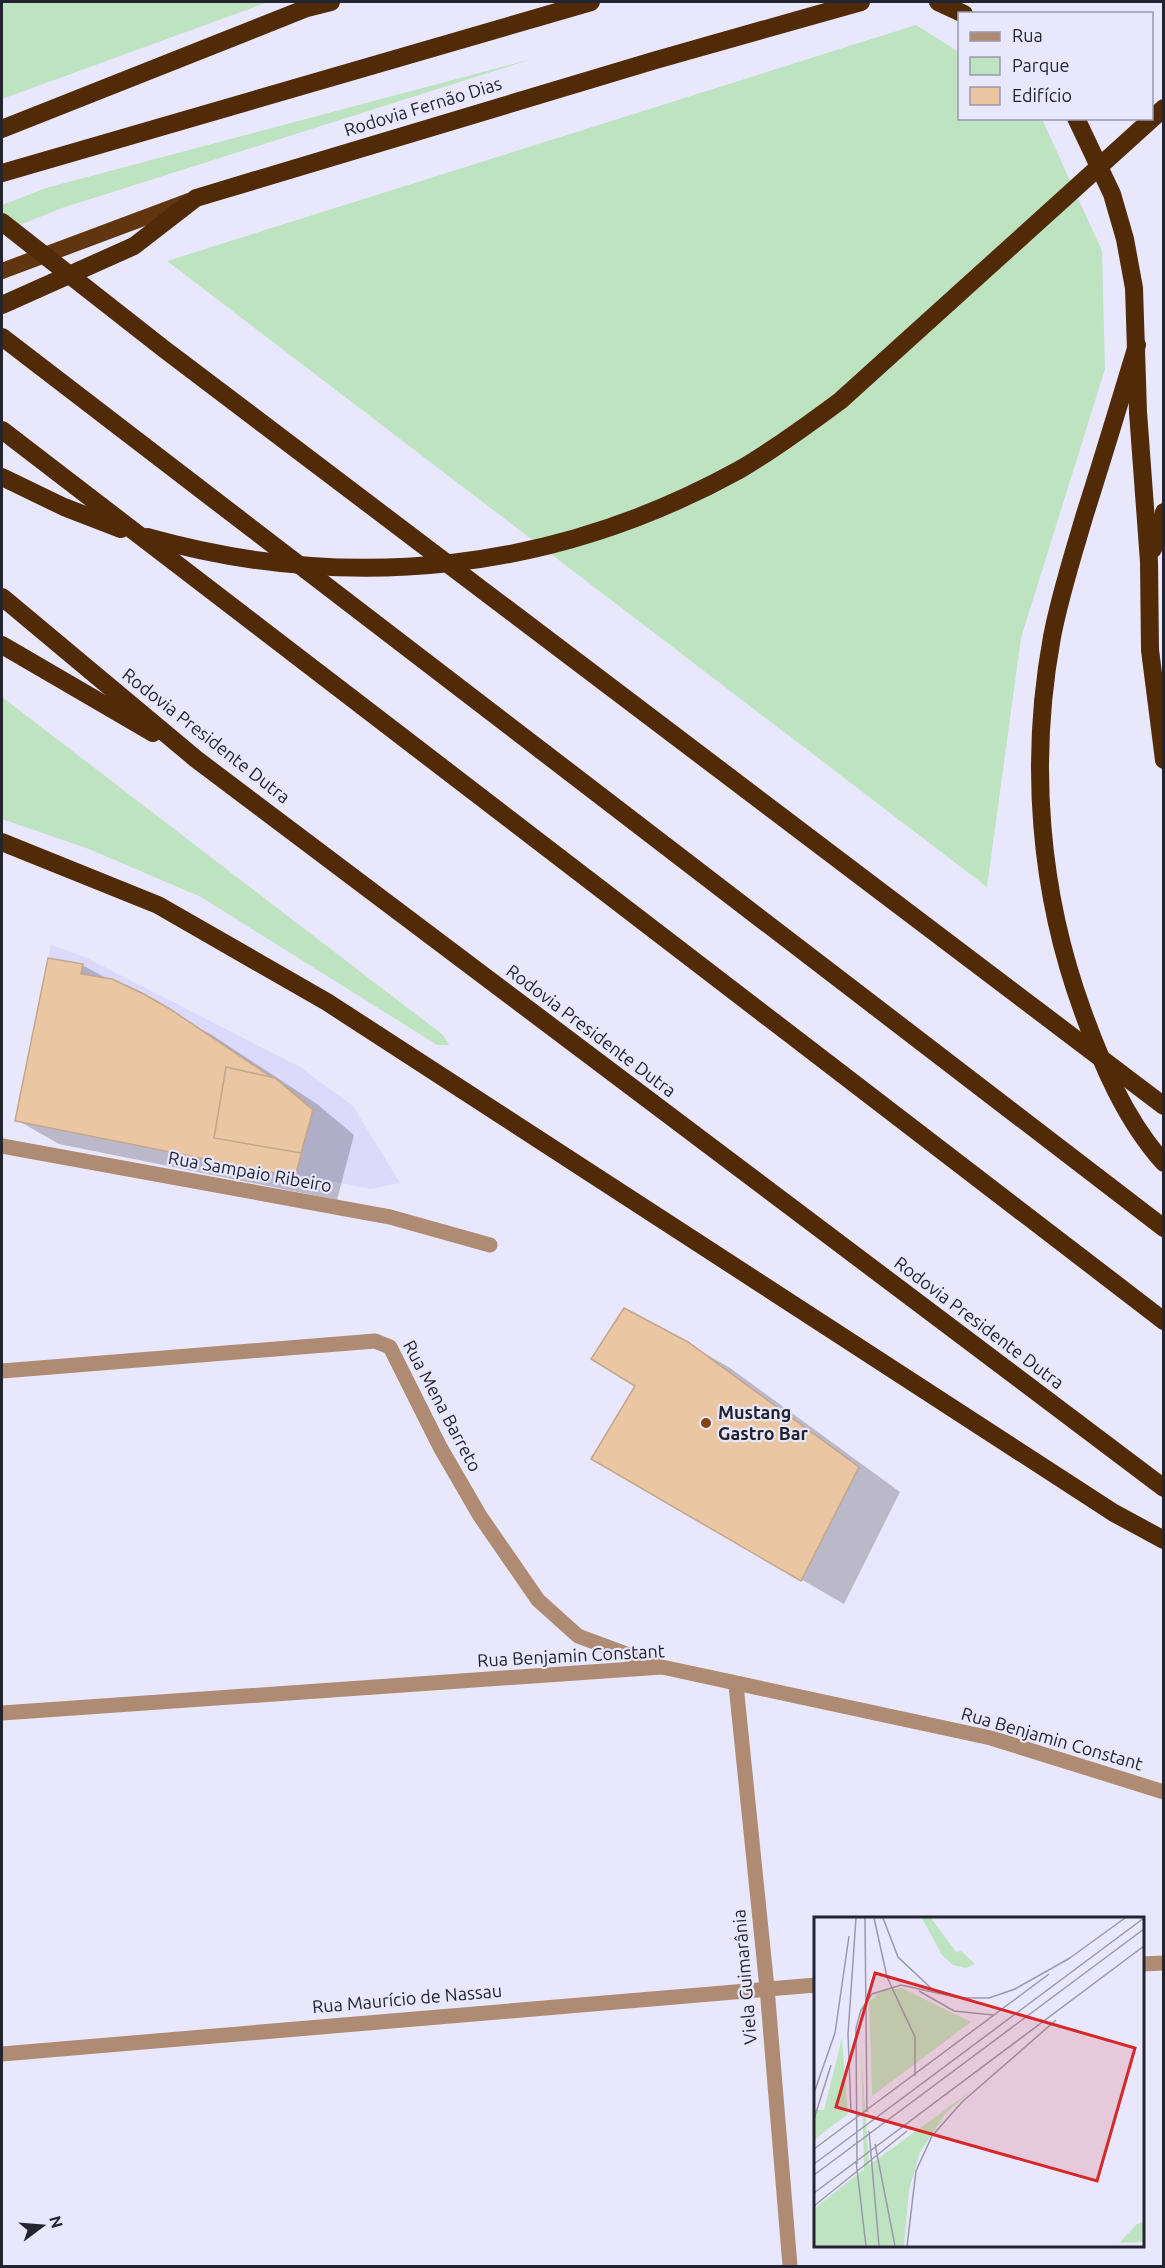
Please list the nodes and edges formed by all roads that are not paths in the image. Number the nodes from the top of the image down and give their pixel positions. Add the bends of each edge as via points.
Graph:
1 (331, 2) edge
2 (591, 2) edge
3 (861, 2) edge
4 (938, 2) edge
5 (960, 12) edge
6 (1077, 120) edge
7 (1151, 120) edge
8 (2, 129) edge
9 (2, 173) edge
10 (196, 198) junction
11 (2, 222) edge
12 (2, 271) edge
13 (2, 305) edge
14 (2, 337) edge
15 (1137, 345) junction
16 (2, 430) edge
17 (2, 477) edge
18 (1164, 512) edge
19 (1149, 562) junction
20 (2, 597) edge
21 (2, 645) edge
22 (196, 759) junction
23 (1164, 760) edge
24 (2, 842) edge
25 (1164, 1106) edge
26 (2, 1146) edge
27 (1164, 1163) edge
28 (1164, 1228) edge
29 (490, 1245) dead end
30 (1164, 1321) edge
31 (2, 1371) edge
32 (1164, 1488) edge
33 (1164, 1540) edge
34 (662, 1667) junction
35 (736, 1685) junction
36 (2, 1713) edge
37 (1164, 1792) edge
38 (1164, 1963) edge
39 (1144, 1964) edge
40 (814, 1985) edge
41 (767, 1988) junction
42 (2, 2054) edge
43 (790, 2266) edge

1 - 8 highway via 307,8
2 - 9 highway
3 - 10 highway, Rodovia Fernão Dias
4 - 5 highway
6 - 15 highway via 1112,194 1125,239 1134,288
7 - 17 highway via 885,361 808,425 740,469 686,497 574,540 451,564 384,569 254,561 189,549 125,531
10 - 12 highway, Rodovia Fernão Dias
10 - 13 highway via 134,246
11 - 25 highway
14 - 28 highway
15 - 19 highway
15 - 27 highway via 1062,592 1045,680 1040,769 1045,858 1074,987 1105,1068 1147,1145
16 - 30 highway
18 - 19 highway
19 - 23 highway via 1150,650
20 - 22 highway, Rodovia Presidente Dutra
21 - 22 highway
22 - 32 highway, Rodovia Presidente Dutra
24 - 33 highway via 158,905 327,1002 1114,1513
26 - 29 street, Rua Sampaio Ribeiro via 390,1217
31 - 34 street, Rua Mena Barreto via 384,1342 480,1516 538,1600 578,1636
34 - 35 street, Rua Benjamin Constant
34 - 36 street, Rua Benjamin Constant
35 - 37 street, Rua Benjamin Constant via 992,1738
35 - 41 street, Viela Guimarânia
38 - 39 street
40 - 41 street, Rua Maurício de Nassau
41 - 42 street, Rua Maurício de Nassau
41 - 43 street, Viela Guimarânia

